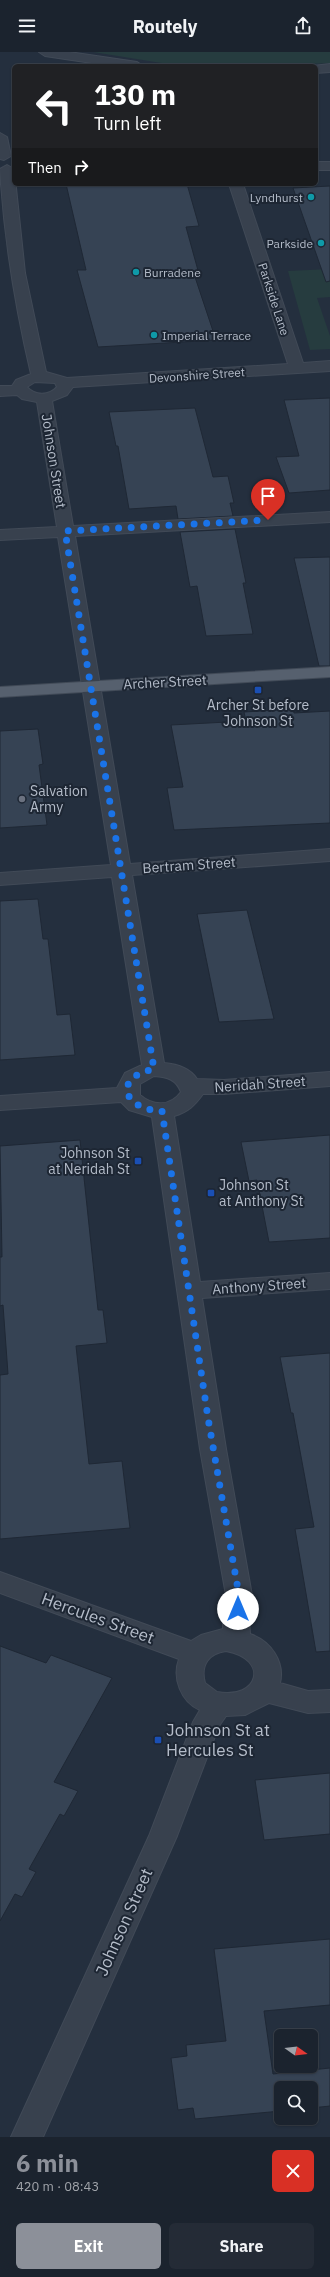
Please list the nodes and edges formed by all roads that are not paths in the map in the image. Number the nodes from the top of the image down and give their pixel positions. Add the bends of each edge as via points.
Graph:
1 (45, 52) edge
2 (124, 64) edge
3 (330, 68) edge
4 (318, 69) edge
5 (0, 137) edge
6 (6, 162) edge
7 (318, 166) edge
8 (330, 166) edge
9 (237, 186) edge
10 (15, 247) junction
11 (0, 248) edge
12 (330, 366) edge
13 (297, 368) junction
14 (39, 377) junction
15 (64, 384) junction
16 (20, 390) junction
17 (0, 391) edge
18 (44, 398) junction
19 (330, 517) edge
20 (65, 531) junction
21 (0, 535) edge
22 (330, 672) edge
23 (92, 686) junction
24 (0, 692) edge
25 (330, 855) edge
26 (121, 870) junction
27 (0, 878) edge
28 (154, 1069) junction
29 (330, 1079) edge
30 (191, 1086) junction
31 (127, 1094) junction
32 (0, 1103) edge
33 (162, 1111) junction
34 (330, 1281) edge
35 (188, 1291) junction
36 (0, 1582) edge
37 (237, 1640) junction
38 (195, 1654) junction
39 (264, 1690) junction
40 (330, 1701) edge
41 (218, 1705) junction
42 (27, 2137) edge

1 - 2 street
3 - 4 street
5 - 6 street
6 - 10 street
7 - 8 street
9 - 13 street, Parkside Lane
10 - 11 street
10 - 14 street
12 - 13 street, Devonshire Street
13 - 15 street, Devonshire Street
14 - 15 street via 54,378
14 - 16 street via 21,383
15 - 18 street via 65,387 60,393
16 - 17 street
16 - 18 street via 28,396
18 - 20 street, Johnson Street
19 - 20 street
20 - 21 street
20 - 23 street, Johnson Street
22 - 23 main road, Archer Street
23 - 24 main road, Archer Street
23 - 26 street, Johnson Street
25 - 26 street, Bertram Street
26 - 27 street, Bertram Street
26 - 28 street, Johnson Street
28 - 30 street via 173,1071 188,1080
28 - 31 street via 144,1071 133,1078 127,1087
29 - 30 street, Neridah Street via 224,1087
30 - 33 street via 192,1093 182,1105
31 - 32 street
31 - 33 street via 130,1100 143,1109
33 - 35 street
34 - 35 street, Anthony Street
35 - 37 street via 240,1601 236,1616
36 - 38 street, Hercules Street
37 - 38 street via 214,1642
37 - 39 street via 252,1645 262,1654 269,1666 270,1678
38 - 41 street via 189,1668 190,1684 201,1697
39 - 40 street via 308,1702
39 - 41 street via 252,1700 236,1706
41 - 42 street, Johnson Street via 207,1722 163,1836

